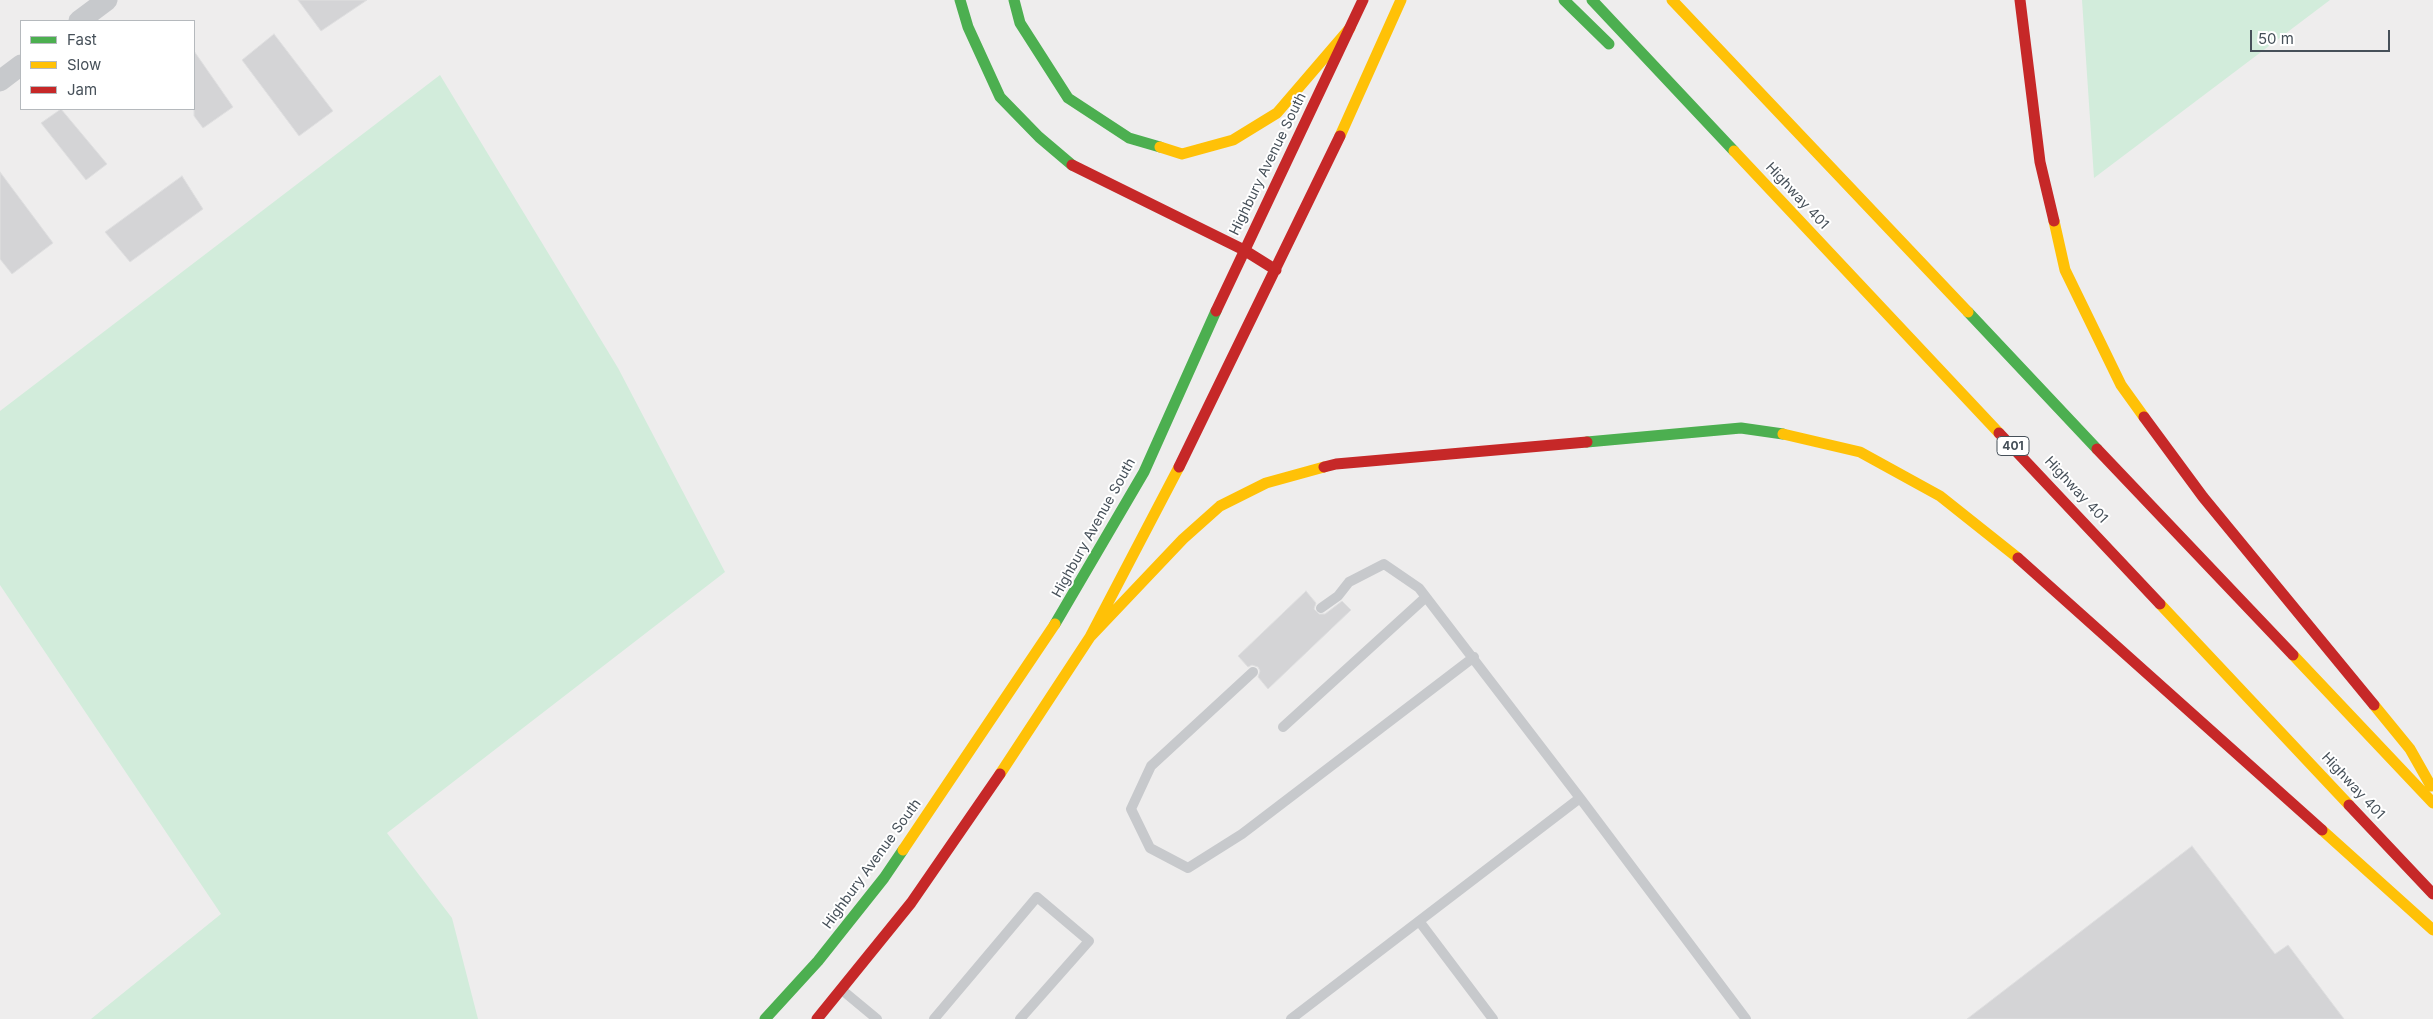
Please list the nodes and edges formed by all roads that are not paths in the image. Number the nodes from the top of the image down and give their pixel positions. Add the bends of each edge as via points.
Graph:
1 (107, 0) edge
2 (960, 0) edge
3 (1014, 0) edge
4 (1363, 0) edge
5 (1401, 0) edge
6 (1564, 0) edge
7 (1592, 0) edge
8 (1672, 0) edge
9 (2020, 0) edge
10 (80, 20) edge
11 (1350, 28) junction
12 (1620, 54) dead end
13 (20, 66) edge
14 (0, 81) edge
15 (1657, 87) dead end
16 (1748, 166) junction
17 (1244, 250) junction
18 (1276, 270) junction
19 (1426, 597) junction
20 (1321, 608) dead end
21 (1090, 637) junction
22 (1474, 658) junction
23 (1253, 672) dead end
24 (1283, 727) dead end
25 (2433, 790) edge
26 (1580, 798) junction
27 (2433, 803) edge
28 (2433, 894) edge
29 (1419, 921) junction
30 (2433, 930) edge
31 (842, 990) junction
32 (765, 1019) edge
33 (817, 1019) edge
34 (877, 1019) edge
35 (934, 1019) edge
36 (1020, 1019) edge
37 (1291, 1019) edge
38 (1493, 1019) edge
39 (1746, 1019) edge

1 - 10 street
2 - 17 main road via 968,27 1000,97 1039,137 1075,168
3 - 11 main road via 1020,22 1068,98 1129,138 1182,154 1233,140 1277,112
4 - 11 main road, Highbury Avenue South
5 - 18 main road via 1320,181
6 - 12 main road
7 - 16 main road, Highway 401 / 401
8 - 27 main road
9 - 25 main road via 2040,162 2065,270 2121,385 2203,497 2410,749
11 - 17 main road, Highbury Avenue South
13 - 14 street
15 - 16 main road
16 - 28 main road, Highway 401 / 401
17 - 18 main road
17 - 32 main road, Highbury Avenue South via 1144,472 1060,617 884,878 818,961
18 - 21 main road via 1162,503
19 - 20 lane via 1420,588 1384,564 1349,582 1338,596
19 - 22 lane
19 - 24 lane
21 - 30 main road via 1220,506 1266,483 1336,464 1741,428 1806,438 1860,452 1940,496 1963,514 2031,568
21 - 31 main road via 971,819
22 - 23 lane via 1242,834 1188,868 1150,848 1131,809 1152,766
22 - 26 lane
26 - 29 lane
26 - 39 lane
29 - 37 lane
29 - 38 lane
31 - 33 main road
31 - 34 lane
35 - 36 lane via 1037,897 1089,941

